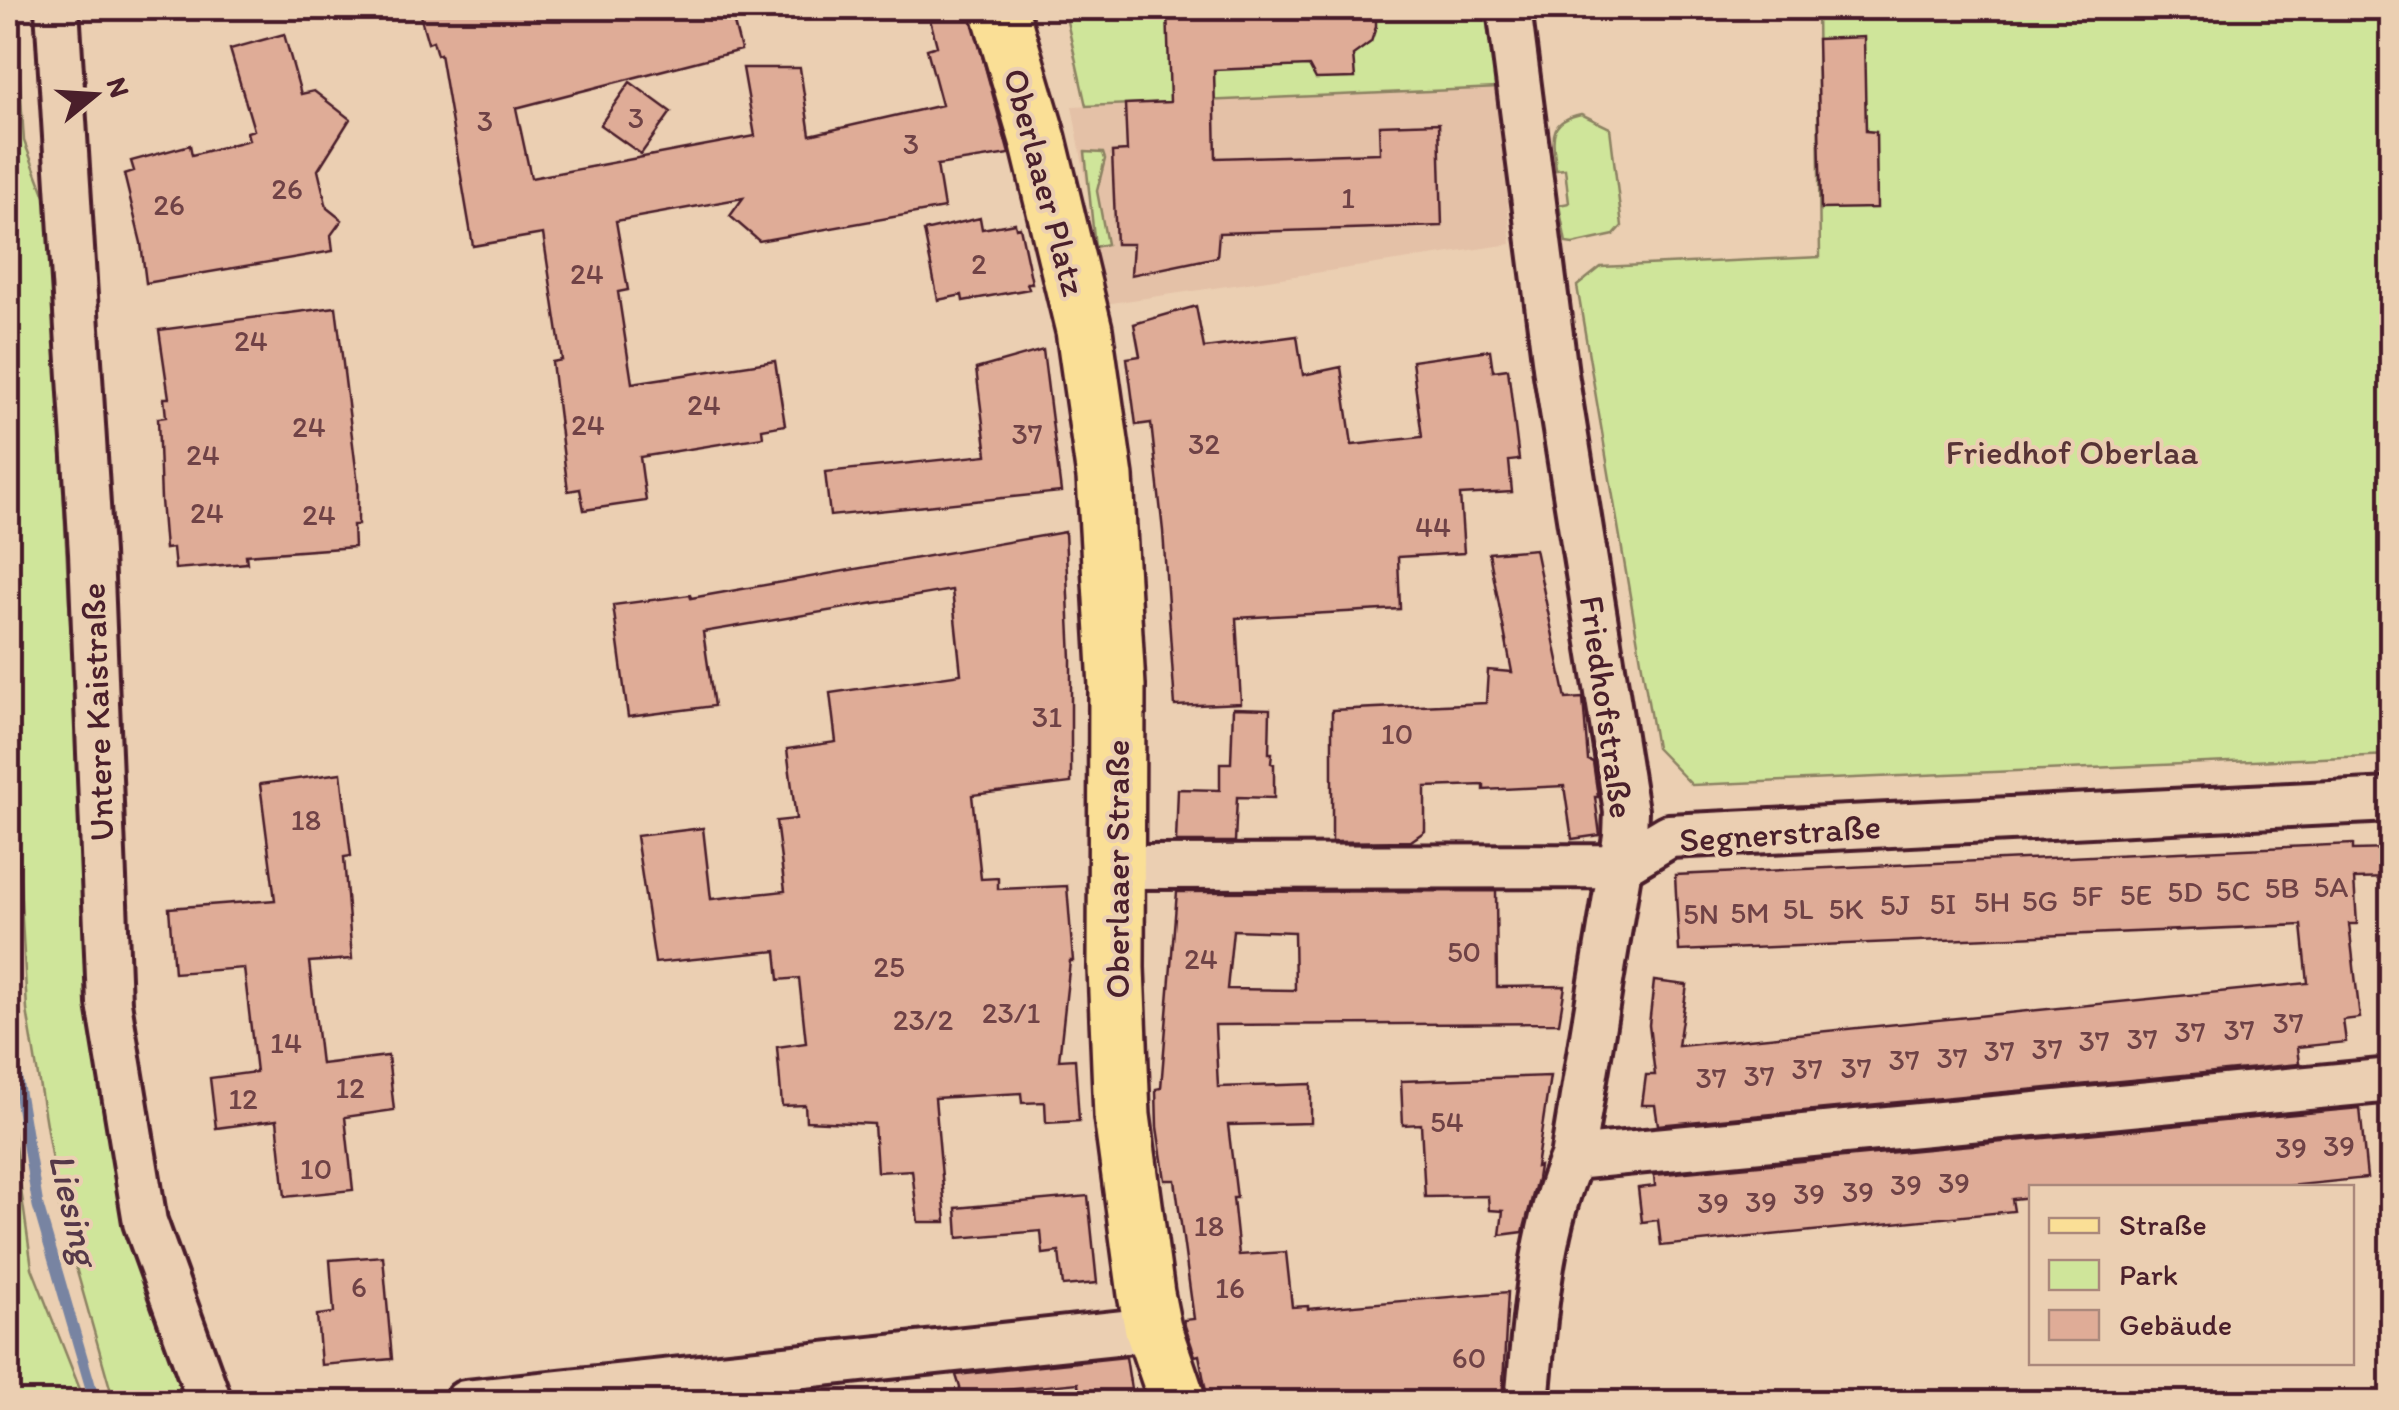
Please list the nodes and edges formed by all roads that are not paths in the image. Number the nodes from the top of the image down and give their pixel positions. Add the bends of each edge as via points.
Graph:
1 (57, 8) edge
2 (998, 8) edge
3 (1036, 8) edge
4 (1509, 8) edge
5 (1084, 330) junction
6 (2392, 800) edge
7 (1619, 866) junction
8 (1115, 867) junction
9 (2392, 1080) edge
10 (1572, 1158) junction
11 (1153, 1329) junction
12 (210, 1402) edge
13 (466, 1402) edge
14 (1178, 1402) edge
15 (1527, 1402) edge

1 - 12 street, Untere Kaistraße via 90,534 109,1003 144,1222
2 - 5 main road, Oberlaaer Platz
3 - 5 main road, Oberlaaer Platz via 1062,102 1080,214
4 - 7 street, Friedhofstraße via 1563,424 1626,794
5 - 8 main road, Oberlaaer Straße via 1115,612
6 - 7 street, Segnerstraße via 1669,836
7 - 8 street
7 - 10 street, Friedhofstraße
8 - 11 main road, Oberlaaer Straße via 1122,1116
9 - 10 street
10 - 15 street, Friedhofstraße via 1558,1190 1536,1308
11 - 13 street
11 - 14 main road, Oberlaaer Straße

